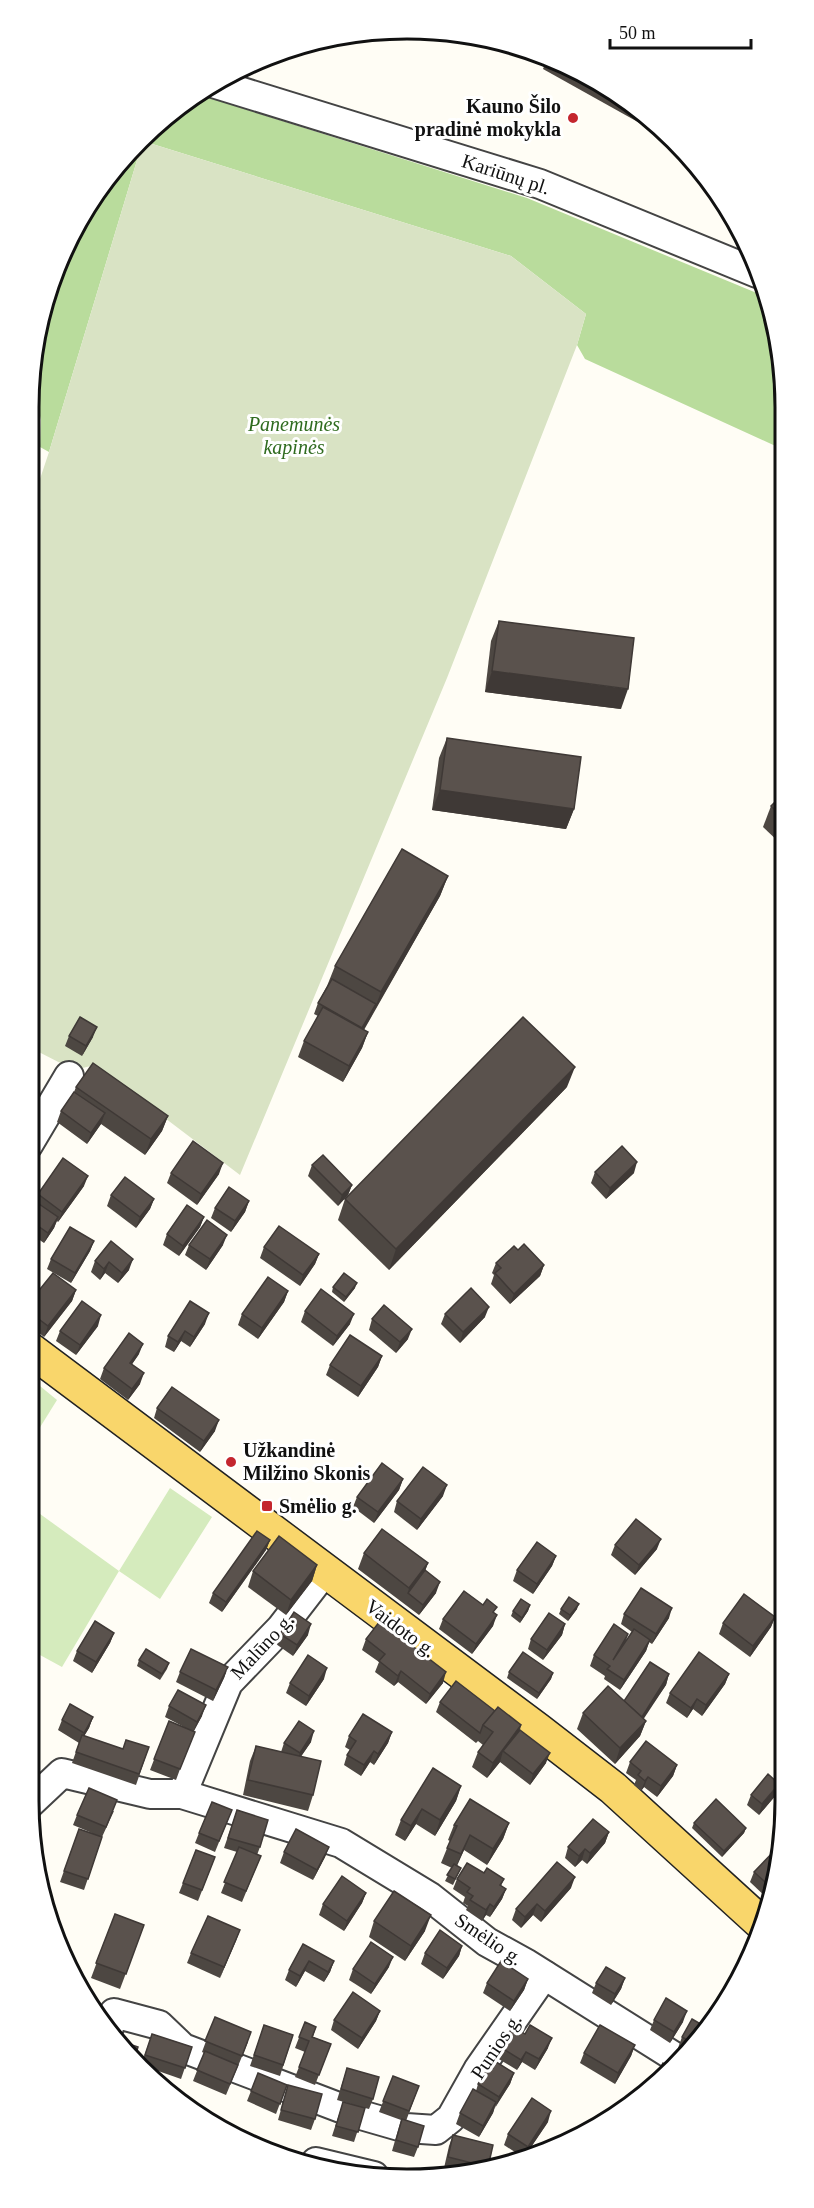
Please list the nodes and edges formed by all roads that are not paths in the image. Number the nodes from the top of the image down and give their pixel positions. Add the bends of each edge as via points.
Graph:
1 (225, 87) edge
2 (748, 269) edge
3 (69, 1076) dead end
4 (39, 1126) edge
5 (39, 1356) edge
6 (325, 1572) junction
7 (182, 1794) junction
8 (39, 1795) edge
9 (755, 1918) edge
10 (544, 1975) junction
11 (112, 2020) edge
12 (672, 2056) edge

1 - 2 street, Kariūnų pl. via 540,184
3 - 4 street
5 - 6 main road, Vaidoto g.
6 - 7 street, Malūno g. via 281,1628 228,1683
6 - 9 main road, Vaidoto g. via 613,1788
7 - 8 street, Smėlio g. via 150,1794 62,1773
7 - 10 street, Smėlio g. via 341,1843 430,1897 487,1942
10 - 11 street, Punios g. via 478,2070 451,2118 436,2130 396,2125 354,2113 183,2048 159,2025 114,2013
10 - 12 street, Smėlio g.

